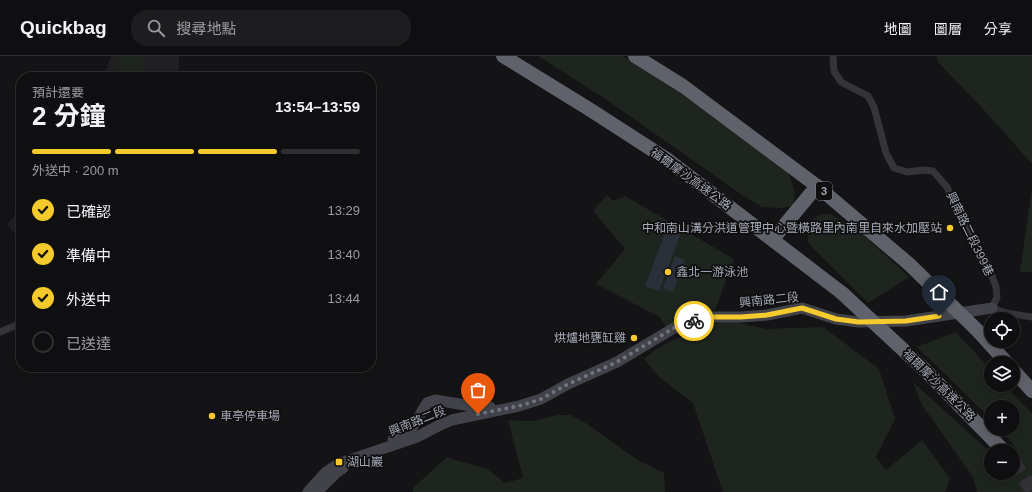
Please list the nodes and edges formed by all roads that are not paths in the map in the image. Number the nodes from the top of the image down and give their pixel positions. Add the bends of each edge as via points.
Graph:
1 (503, 56) edge
2 (635, 56) edge
3 (832, 56) edge
4 (818, 186) junction
5 (772, 239) junction
6 (992, 308) junction
7 (1032, 317) edge
8 (16, 325) edge
9 (0, 332) edge
10 (1000, 356) edge
11 (1020, 378) edge
12 (1032, 391) edge
13 (519, 406) junction
14 (997, 444) edge
15 (372, 452) junction
16 (356, 458) junction
17 (308, 492) edge
18 (318, 492) edge

1 - 5 highway, 福爾摩沙高速公路 via 668,160
2 - 4 highway, 3 via 682,86
3 - 6 street, 興南路二段399巷 via 834,71 841,82 868,96 874,107 886,153 894,168 907,172 933,171 947,187 987,263 996,287 997,297
4 - 5 highway
4 - 10 highway, 3, bridge via 909,264
5 - 14 highway, 福爾摩沙高速公路, bridge via 842,293 926,370
6 - 7 street via 1006,314
6 - 13 street, 興南路二段 via 906,321 859,322 836,319 802,308 761,316 704,317 674,328 617,362 541,399
8 - 9 street
11 - 12 highway
13 - 15 street, 興南路二段 via 452,420 417,437
13 - 15 street, 興南路二段 via 477,407 435,400 427,403 412,428
15 - 16 street, 興南路二段
16 - 17 street, 興南路二段 via 338,464 326,472
16 - 18 street, 興南路二段 via 336,473

